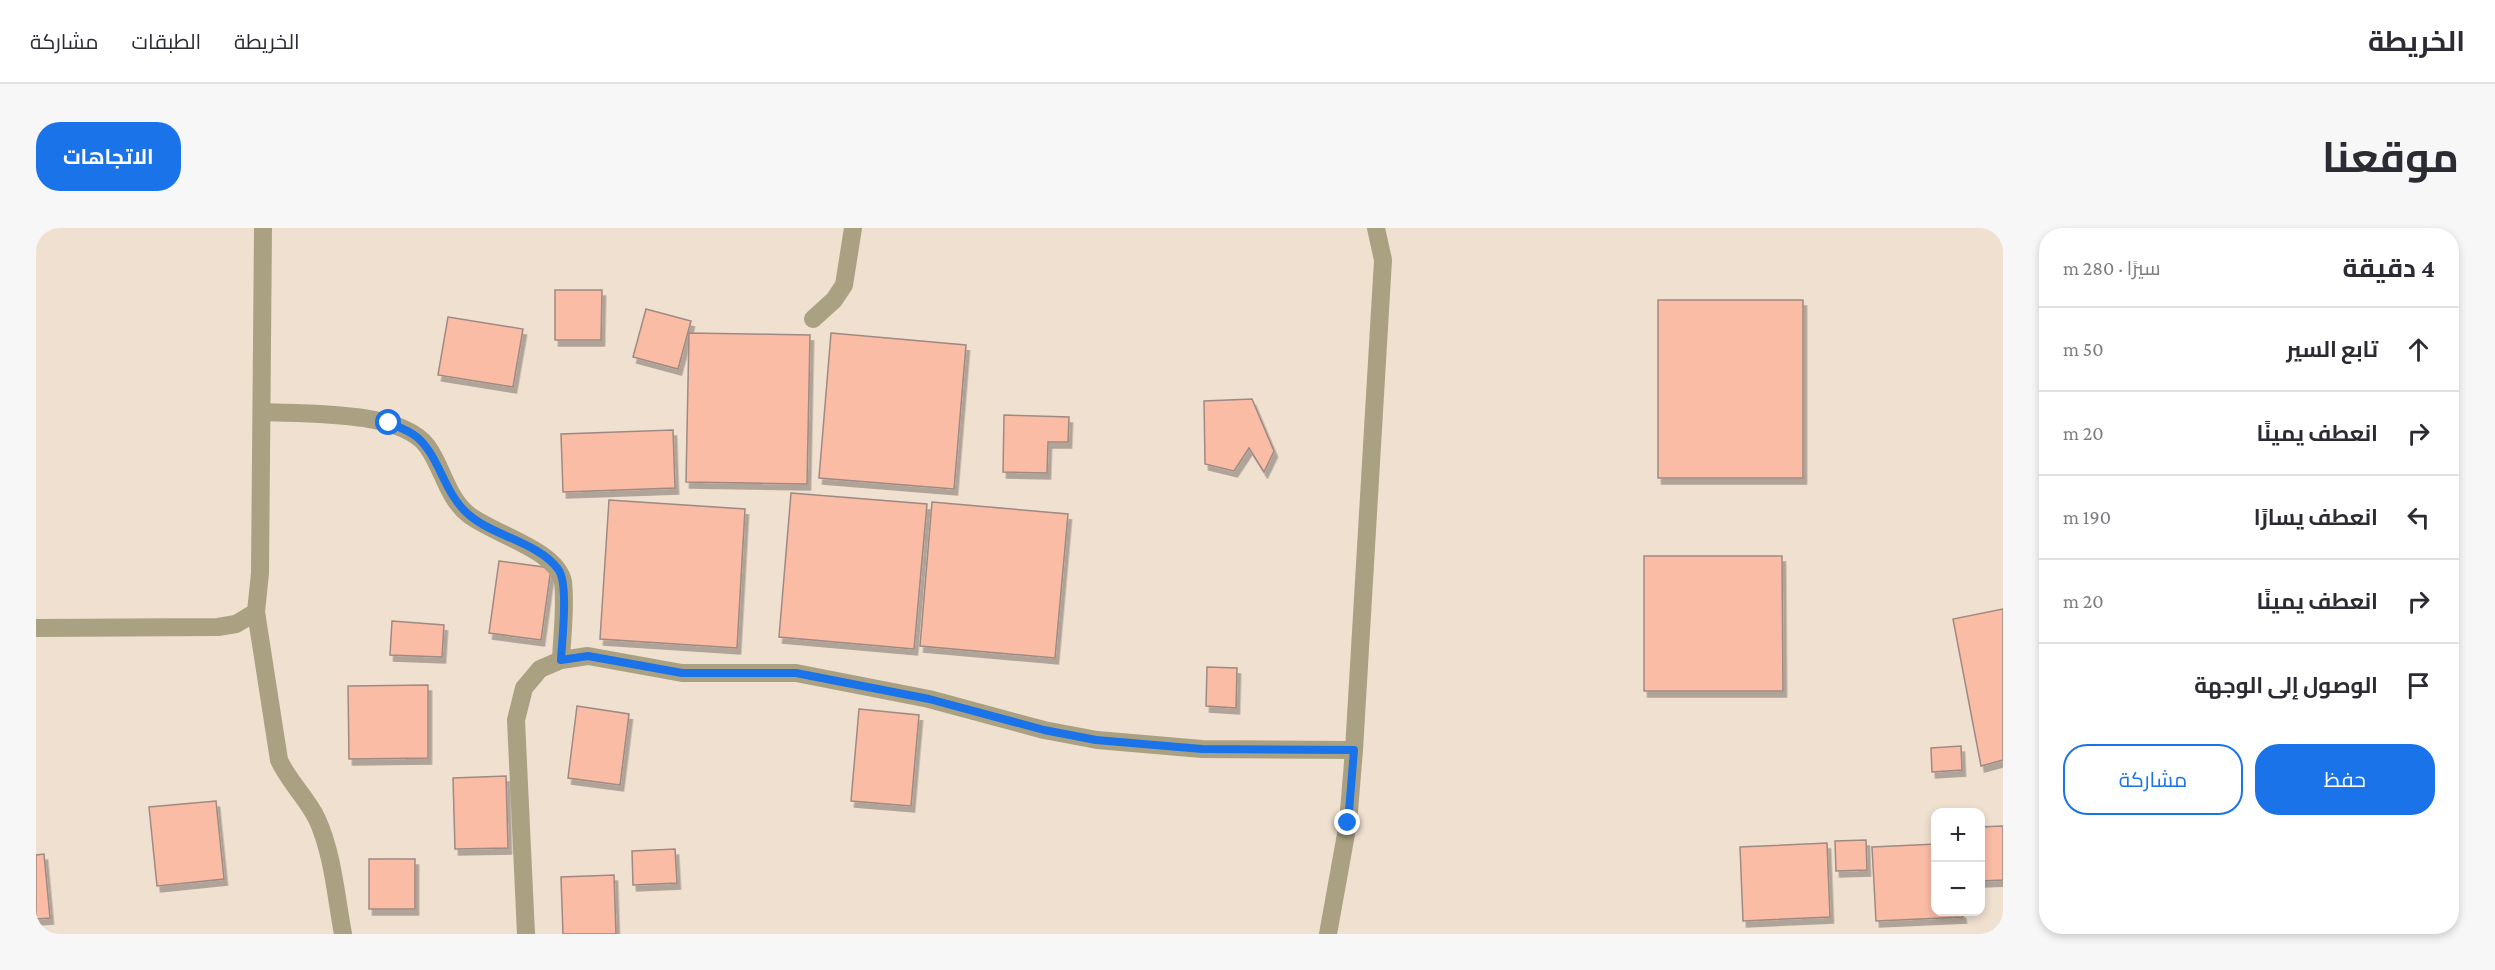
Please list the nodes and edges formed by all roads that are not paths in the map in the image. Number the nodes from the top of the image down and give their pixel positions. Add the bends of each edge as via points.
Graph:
1 (263, 228) edge
2 (853, 228) edge
3 (1376, 228) edge
4 (813, 319) dead end
5 (262, 412) junction
6 (256, 612) junction
7 (36, 628) edge
8 (561, 660) junction
9 (1354, 750) junction
10 (343, 934) edge
11 (526, 934) edge
12 (1328, 934) edge

1 - 5 street
2 - 4 street via 844,285
3 - 9 street via 1383,260
5 - 6 street
5 - 8 street via 369,419 416,435 427,447 452,496 468,514 558,569 563,585
6 - 7 street via 236,624 218,627
6 - 10 street via 279,760 308,804 325,842
8 - 9 street via 588,656 682,673 796,673 929,699 1096,740 1202,749
8 - 11 street via 540,669 524,688 516,720
9 - 12 street via 1348,823

